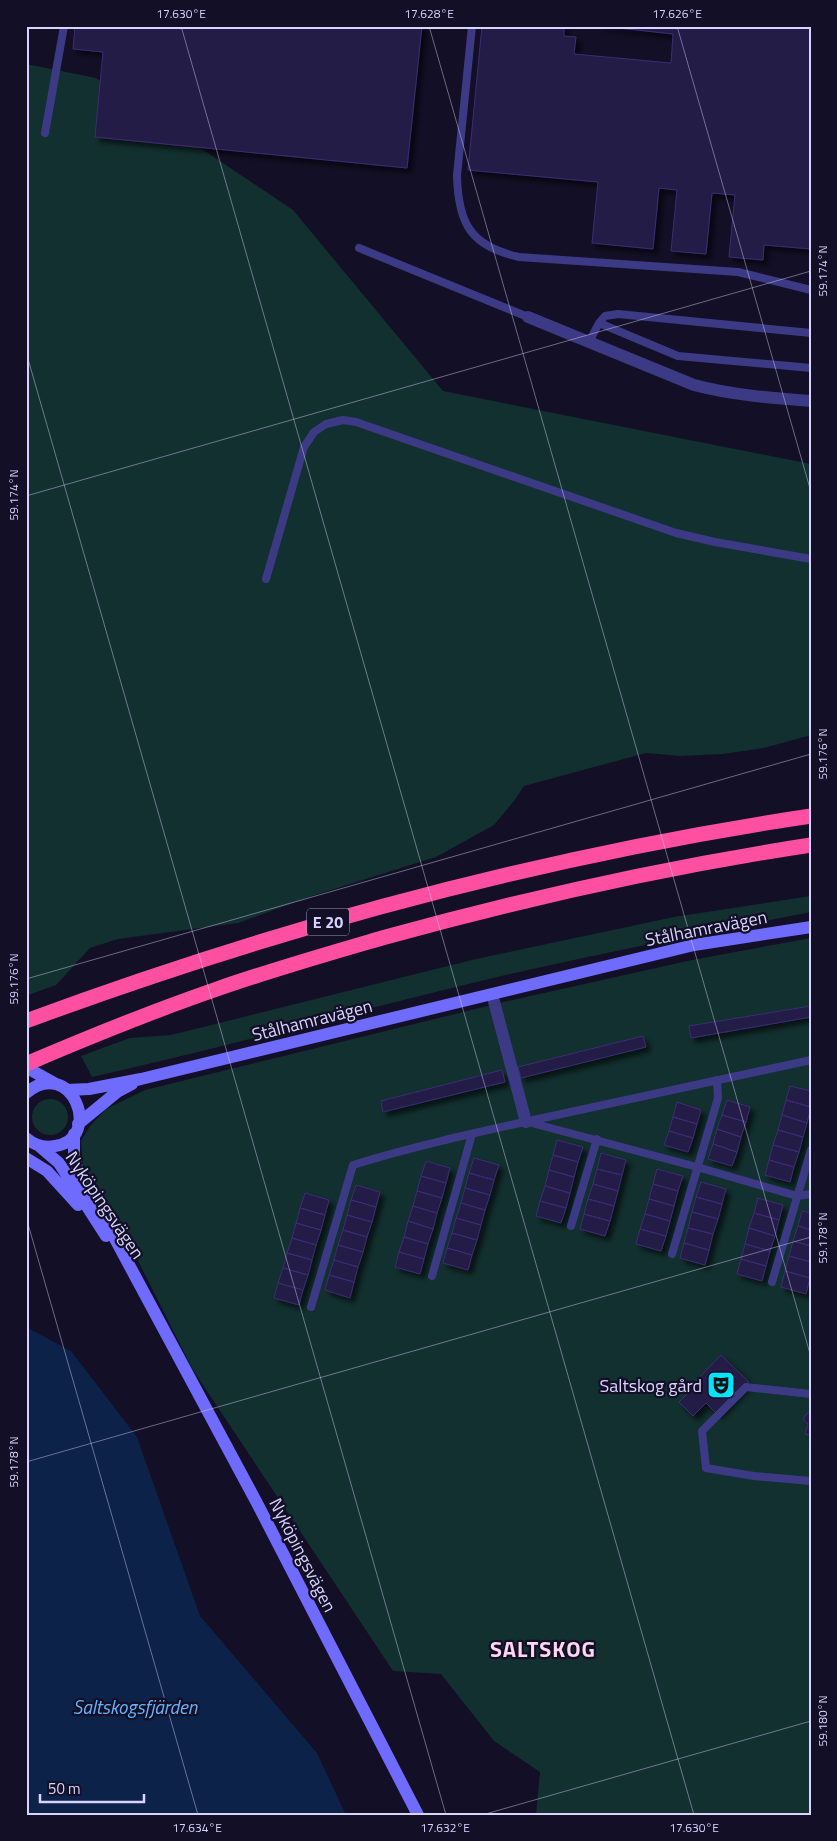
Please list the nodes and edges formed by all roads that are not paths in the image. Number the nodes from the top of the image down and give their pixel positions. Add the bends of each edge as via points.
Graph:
1 (64, 26) edge
2 (472, 26) edge
3 (45, 134) dead end
4 (359, 248) dead end
5 (811, 290) edge
6 (528, 318) joint
7 (599, 323) junction
8 (811, 333) edge
9 (589, 342) junction
10 (811, 368) edge
11 (811, 401) edge
12 (811, 558) edge
13 (266, 579) dead end
14 (811, 816) edge
15 (811, 845) edge
16 (811, 928) edge
17 (492, 994) junction
18 (26, 1021) edge
19 (811, 1060) edge
20 (26, 1065) edge
21 (141, 1079) junction
22 (717, 1080) junction
23 (63, 1087) junction
24 (26, 1093) edge
25 (526, 1122) junction
26 (76, 1129) junction
27 (472, 1134) junction
28 (26, 1138) edge
29 (597, 1140) junction
30 (38, 1145) junction
31 (811, 1150) edge
32 (26, 1158) edge
33 (697, 1167) junction
34 (811, 1194) edge
35 (797, 1196) junction
36 (571, 1226) dead end
37 (105, 1235) junction
38 (672, 1254) dead end
39 (432, 1276) dead end
40 (772, 1282) dead end
41 (311, 1307) dead end
42 (156, 1312) junction
43 (811, 1394) edge
44 (811, 1481) edge
45 (418, 1815) edge

1 - 3 lane
2 - 5 lane via 457,175 462,218 478,238 498,251 519,258 738,272
4 - 6 lane
6 - 9 street
7 - 8 lane via 605,316 618,314
7 - 9 lane
7 - 10 lane via 678,356
9 - 11 street via 702,387 744,395
12 - 13 lane via 676,533 343,420 320,427 304,447
14 - 18 highway, E 20 via 580,858 443,890 206,958
15 - 20 highway, E 20 via 586,887 449,919 218,988 104,1031
16 - 17 main road, Stålhamravägen via 694,945
17 - 21 main road, Stålhamravägen
17 - 25 street
19 - 22 lane
20 - 23 main road
21 - 23 main road, Stålhamravägen via 89,1089
21 - 26 main road, Stålhamravägen via 117,1092
22 - 25 lane
22 - 33 lane via 718,1098
23 - 24 main road, Stålhamravägen via 39,1085
23 - 26 main road, Nyköpingsvägen via 80,1110
25 - 27 lane
25 - 29 lane
26 - 30 main road, Stålhamravägen via 66,1142 47,1147
26 - 42 main road, Nyköpingsvägen via 74,1155 77,1168
27 - 39 lane
27 - 41 lane via 353,1165
28 - 30 main road, Nyköpingsvägen
29 - 33 lane
29 - 36 lane
30 - 37 main road, Nyköpingsvägen via 59,1163
31 - 35 lane
32 - 37 main road via 46,1171
33 - 35 lane
33 - 38 lane
34 - 35 lane
35 - 40 lane
37 - 42 main road, Nyköpingsvägen
42 - 45 main road, Nyköpingsvägen
43 - 44 lane via 746,1387 702,1431 706,1468

